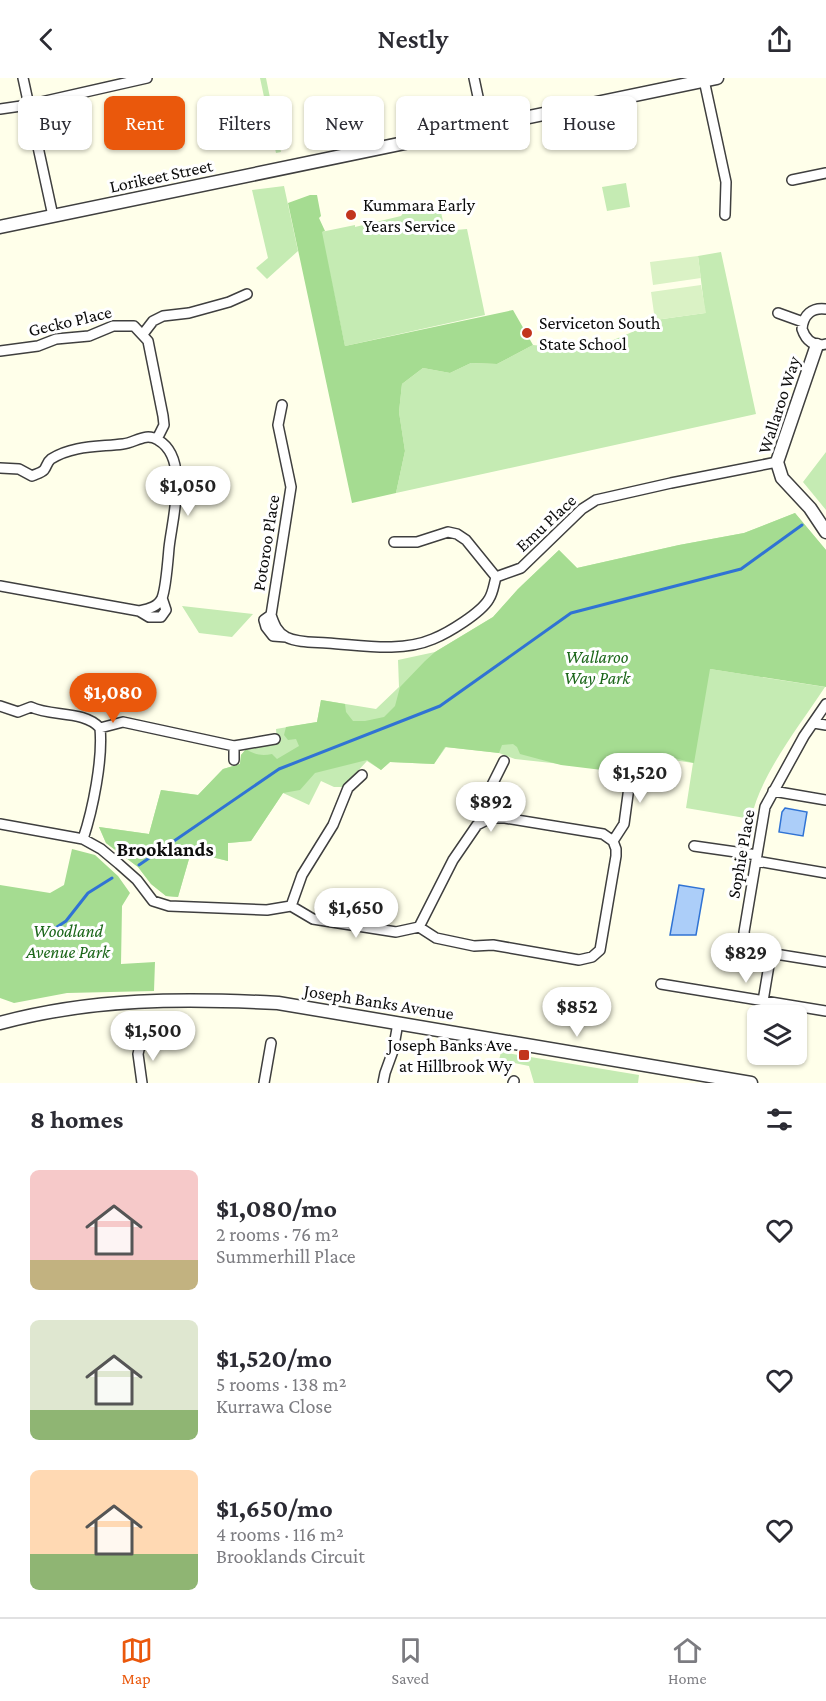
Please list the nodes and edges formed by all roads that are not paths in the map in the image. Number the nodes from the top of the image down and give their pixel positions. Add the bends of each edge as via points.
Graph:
1 (22, 78) edge
2 (147, 78) edge
3 (474, 78) edge
4 (710, 79) edge
5 (26, 96) edge
6 (68, 96) edge
7 (478, 96) edge
8 (18, 106) edge
9 (0, 109) edge
10 (530, 116) edge
11 (396, 144) edge
12 (38, 150) edge
13 (826, 173) edge
14 (792, 180) dead end
15 (724, 214) dead end
16 (53, 216) junction
17 (0, 227) edge
18 (247, 294) dead end
19 (825, 308) edge
20 (778, 313) dead end
21 (803, 322) junction
22 (143, 334) junction
23 (821, 344) edge
24 (0, 351) edge
25 (282, 405) dead end
26 (157, 439) junction
27 (777, 462) junction
28 (0, 468) edge
29 (826, 532) edge
30 (394, 542) dead end
31 (496, 577) junction
32 (0, 586) edge
33 (826, 704) edge
34 (0, 706) edge
35 (813, 723) junction
36 (826, 725) edge
37 (100, 728) junction
38 (275, 739) dead end
39 (234, 746) junction
40 (234, 760) dead end
41 (504, 761) dead end
42 (615, 774) dead end
43 (640, 775) dead end
44 (362, 776) dead end
45 (629, 787) junction
46 (773, 791) junction
47 (826, 800) edge
48 (491, 818) junction
49 (0, 824) edge
50 (83, 839) junction
51 (613, 841) junction
52 (694, 846) dead end
53 (756, 858) junction
54 (826, 873) edge
55 (291, 906) junction
56 (419, 927) junction
57 (771, 953) junction
58 (826, 962) edge
59 (661, 984) dead end
60 (763, 1001) junction
61 (826, 1011) edge
62 (0, 1023) edge
63 (398, 1023) junction
64 (142, 1037) dead end
65 (271, 1043) dead end
66 (142, 1083) edge
67 (264, 1083) edge
68 (383, 1083) edge
69 (751, 1083) edge

1 - 5 street
2 - 6 street
3 - 7 street
4 - 10 street, Lorikeet Street
4 - 15 street via 726,182
8 - 9 street
11 - 16 street, Lorikeet Street
12 - 16 street
13 - 14 street
16 - 17 street, Lorikeet Street
18 - 22 street via 189,313 163,316
19 - 21 street via 812,311
20 - 21 street
21 - 23 street via 808,341
22 - 24 street, Gecko Place via 134,326 113,326 89,336
22 - 26 street via 148,341 164,425
23 - 27 street, Wallaroo Way
25 - 31 street, Potoroo Place via 278,425 291,488 271,615 276,628 286,637 301,642 383,647 432,640 483,607
26 - 28 street via 147,436 124,444 81,448 49,460 43,471 32,476 19,469
26 - 32 street via 166,446 173,461 177,506 162,598 153,608 139,611
27 - 29 street, Wallaroo Way via 782,478
27 - 31 street, Emu Place via 596,500 582,508 521,568
30 - 31 street via 417,542 448,532 457,534
33 - 35 street, Sophie Place
34 - 37 street via 18,712 30,707 82,718
35 - 36 street
35 - 46 street, Sophie Place
37 - 39 street via 123,722
37 - 50 street via 101,747
38 - 39 street
39 - 40 street
41 - 48 street via 487,795
42 - 45 street
43 - 45 street
44 - 55 street via 348,788 333,825 302,875
45 - 51 street via 624,824
46 - 47 street
46 - 53 street, Sophie Place via 765,807
48 - 51 street via 603,834
48 - 56 street via 477,825 453,860
49 - 50 street
50 - 55 street via 119,864 153,901 169,906 267,910
51 - 56 street via 616,856 600,950 592,957 579,960 493,945 474,946 436,938
52 - 53 street
53 - 54 street
53 - 57 street, Sophie Place via 744,932 752,948
55 - 56 street via 313,918 386,931
57 - 58 street, Sophie Place
57 - 60 street
59 - 60 street
60 - 61 street
62 - 63 street, Joseph Banks Avenue via 105,1003 210,999 278,1003
63 - 68 street
63 - 69 street, Joseph Banks Avenue
64 - 66 street via 138,1054
65 - 67 street

